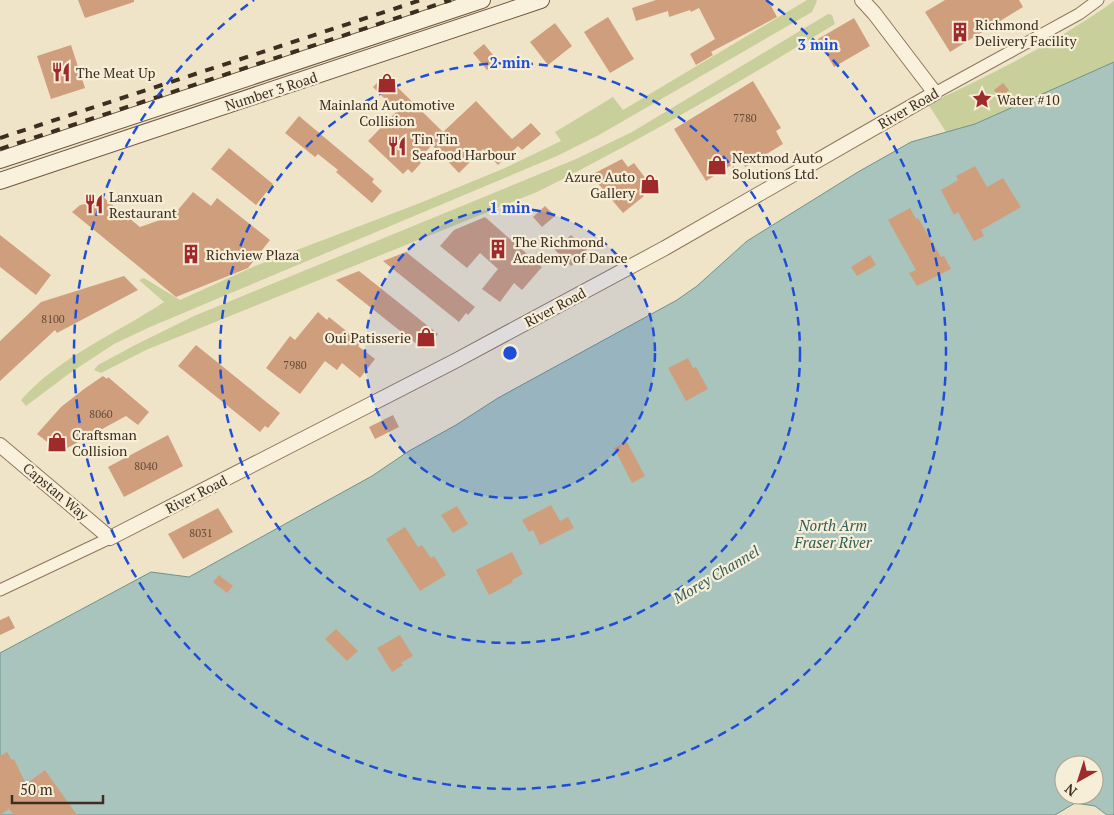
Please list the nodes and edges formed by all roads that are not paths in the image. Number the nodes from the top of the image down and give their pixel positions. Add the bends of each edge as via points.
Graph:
1 (482, 0) edge
2 (541, 0) edge
3 (862, 0) edge
4 (1098, 0) edge
5 (312, 56) junction
6 (319, 76) junction
7 (934, 93) junction
8 (120, 121) junction
9 (135, 135) junction
10 (0, 160) edge
11 (0, 182) edge
12 (0, 445) edge
13 (110, 538) junction
14 (0, 590) edge

1 - 5 main road, Number 3 Road
2 - 6 main road, Number 3 Road
3 - 7 street
4 - 7 street, River Road via 1079,14
5 - 6 main road
5 - 8 main road, Number 3 Road
6 - 9 main road, Number 3 Road
7 - 13 street, River Road via 666,247 455,361
8 - 9 main road
8 - 10 main road, Number 3 Road
9 - 11 main road, Number 3 Road
12 - 13 street, Capstan Way
13 - 14 street, River Road

